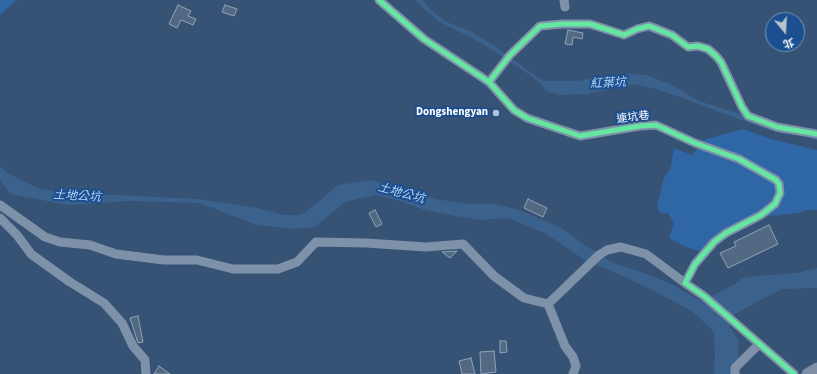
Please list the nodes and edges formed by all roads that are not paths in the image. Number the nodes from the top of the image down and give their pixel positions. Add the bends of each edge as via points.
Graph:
1 (379, 0) edge
2 (489, 82) junction
3 (817, 134) edge
4 (0, 205) edge
5 (0, 218) edge
6 (685, 283) junction
7 (548, 304) junction
8 (759, 344) junction
9 (817, 368) edge
10 (146, 374) edge
11 (573, 374) edge
12 (735, 374) edge
13 (794, 374) edge
14 (807, 374) edge

1 - 2 street, 連坑巷 via 424,39
2 - 3 street via 510,55 540,26 590,24 624,35 649,26 672,35 688,47 708,49 716,56 748,116 777,126
2 - 6 street, 連坑巷 via 514,110 527,118 580,136 656,125 739,159 776,180 780,193 775,204 714,242 695,264
4 - 7 street via 46,237 60,242 90,245 116,254 164,260 197,260 233,269 278,269 297,262 316,242 426,247 463,244 494,276 524,298
5 - 10 street via 31,254 104,303 122,323 133,346 145,360
6 - 7 street via 646,254 621,246 599,255
6 - 8 street via 704,296
7 - 11 street via 576,366
8 - 12 street via 735,368
8 - 13 street
9 - 14 main road

